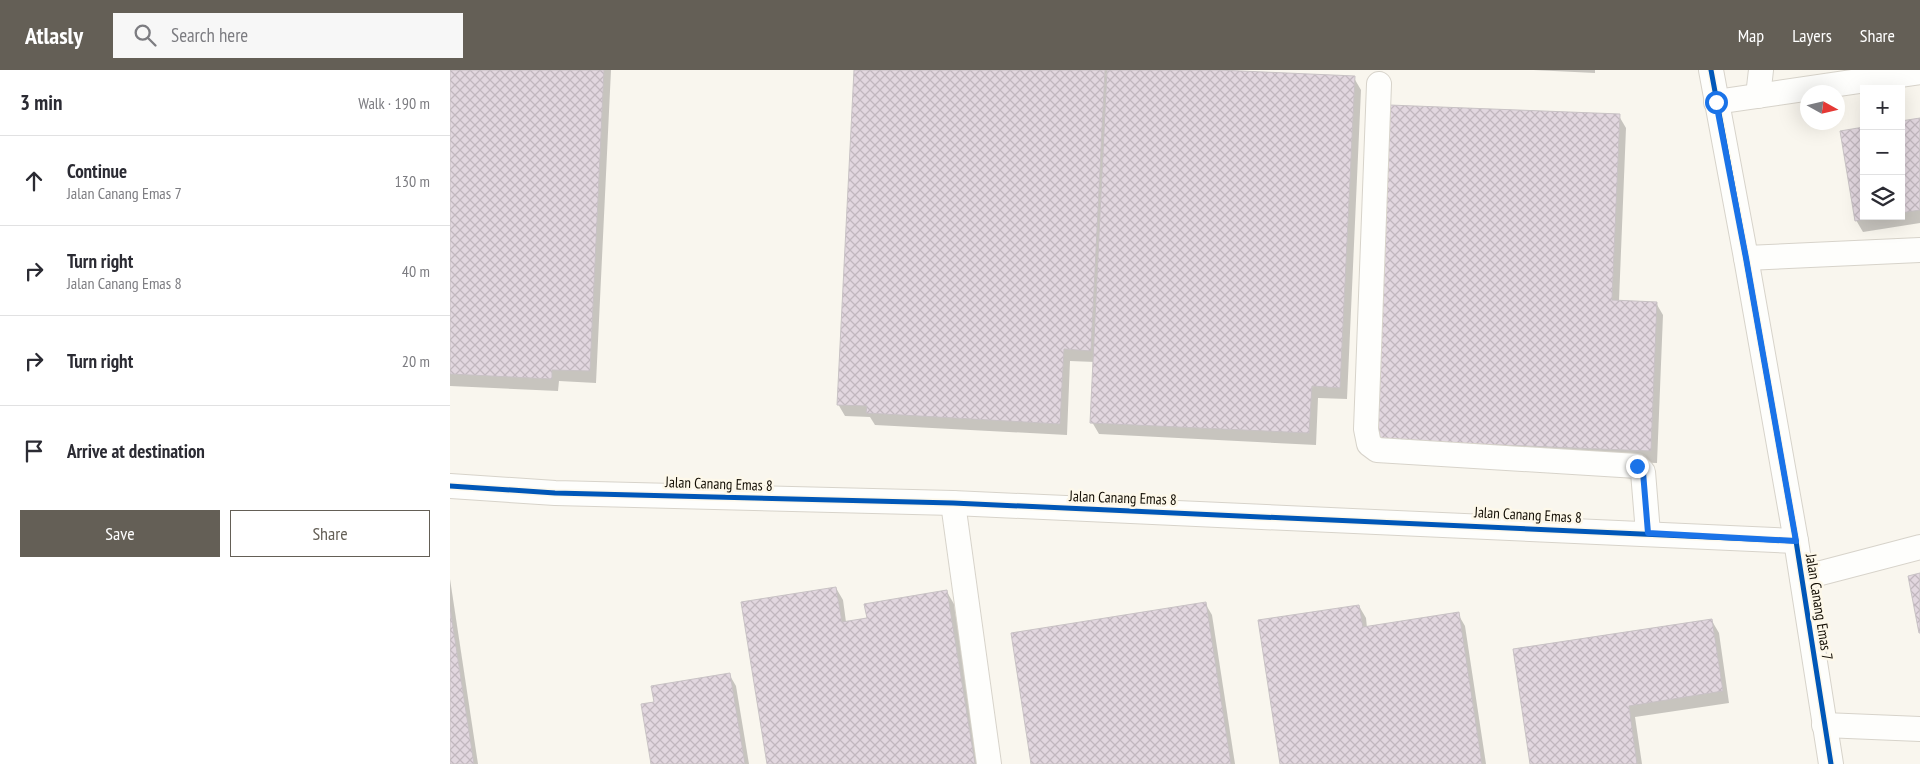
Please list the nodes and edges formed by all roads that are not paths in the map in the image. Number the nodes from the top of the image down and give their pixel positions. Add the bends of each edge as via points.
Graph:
1 (1711, 70) edge
2 (1761, 70) edge
3 (1920, 72) edge
4 (1379, 84) dead end
5 (1758, 96) junction
6 (1716, 102) junction
7 (1920, 250) edge
8 (1746, 258) junction
9 (450, 486) edge
10 (953, 503) junction
11 (1648, 533) junction
12 (1796, 541) junction
13 (1920, 547) edge
14 (1802, 578) junction
15 (1824, 725) junction
16 (1920, 728) edge
17 (988, 764) edge
18 (1831, 764) edge

1 - 6 street, Jalan Canang Emas 7
2 - 5 street
3 - 5 street
4 - 11 street via 1366,429 1369,444 1378,450 1637,466 1643,472
5 - 6 street
6 - 8 street, Jalan Canang Emas 7
7 - 8 street
8 - 12 street, Jalan Canang Emas 7
9 - 10 street, Jalan Canang Emas 8
10 - 11 street, Jalan Canang Emas 8
10 - 17 street
11 - 12 street, Jalan Canang Emas 8
12 - 14 street, Jalan Canang Emas 7
13 - 14 street
14 - 15 street, Jalan Canang Emas 7
15 - 16 street
15 - 18 street, Jalan Canang Emas 7

